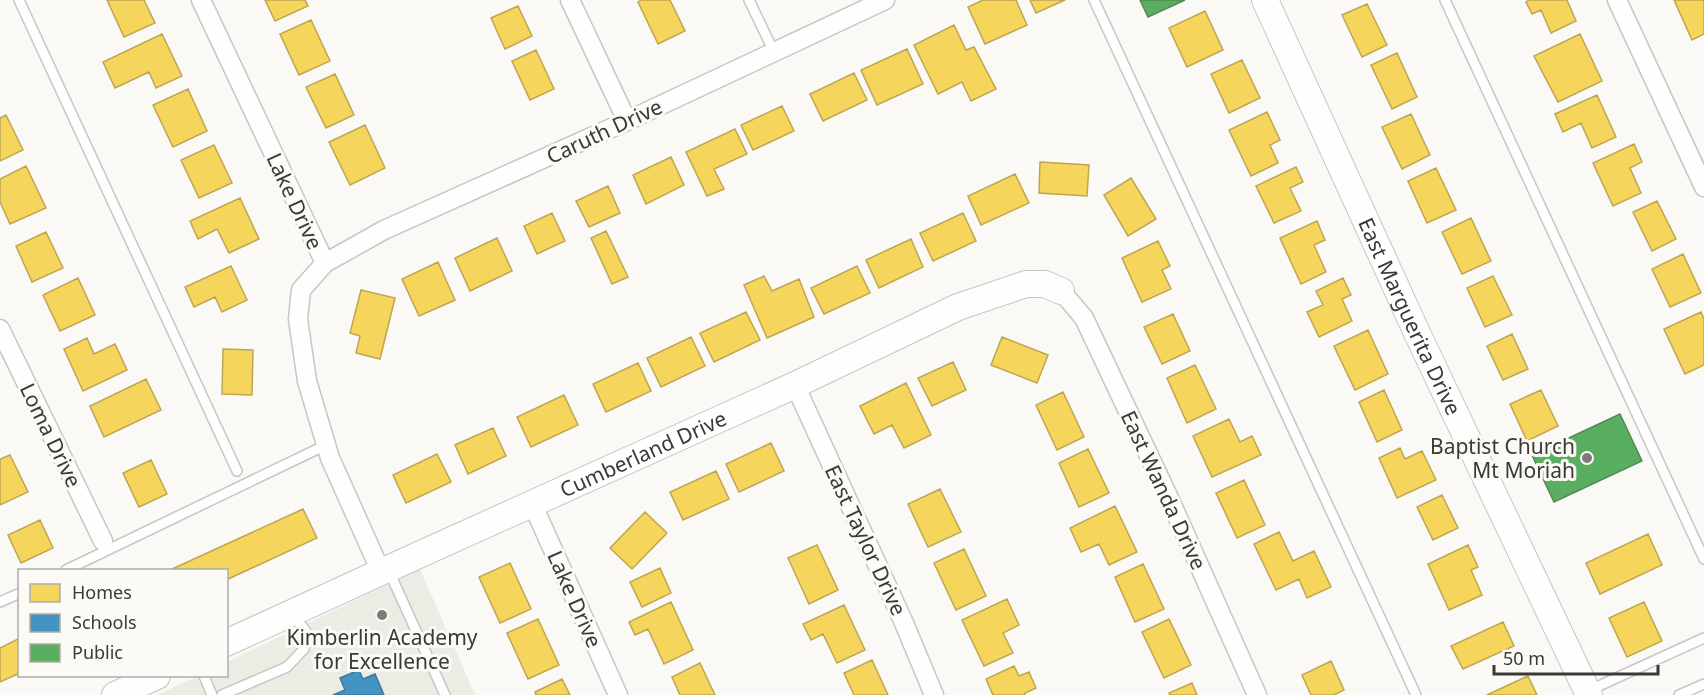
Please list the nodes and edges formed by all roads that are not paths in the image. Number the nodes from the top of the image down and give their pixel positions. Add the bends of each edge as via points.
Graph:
1 (19, 0) edge
2 (201, 0) edge
3 (570, 0) edge
4 (749, 0) edge
5 (885, 0) edge
6 (1094, 0) edge
7 (1265, 0) edge
8 (1445, 0) edge
9 (1617, 0) edge
10 (774, 52) junction
11 (627, 121) junction
12 (1704, 187) edge
13 (325, 264) junction
14 (1061, 291) joint
15 (0, 330) edge
16 (795, 385) junction
17 (326, 445) junction
18 (237, 471) dead end
19 (532, 503) junction
20 (103, 542) dead end
21 (1704, 559) edge
22 (68, 569) edge
23 (384, 570) junction
24 (18, 594) edge
25 (0, 602) edge
26 (292, 613) junction
27 (1704, 638) edge
28 (228, 642) edge
29 (154, 677) edge
30 (205, 677) edge
31 (1704, 684) edge
32 (128, 692) edge
33 (1588, 693) edge
34 (212, 695) edge
35 (222, 695) edge
36 (445, 695) edge
37 (618, 695) edge
38 (934, 695) edge
39 (1257, 695) edge
40 (1416, 695) edge
41 (1679, 695) edge

1 - 18 lane
2 - 13 street, Lake Drive
3 - 11 street
4 - 10 lane
5 - 10 street, Caruth Drive
6 - 40 lane
7 - 33 street, East Marguerita Drive via 1422,344
8 - 21 lane
9 - 12 street
10 - 11 street, Caruth Drive
11 - 13 street, Caruth Drive via 384,230
13 - 17 street, Lake Drive via 301,290 298,319 307,381
14 - 16 street, Cumberland Drive via 1045,284 1026,284 958,307
14 - 39 street, East Wanda Drive via 1084,318
15 - 20 street, Loma Drive
16 - 19 street, Cumberland Drive
16 - 38 street, East Taylor Drive
17 - 22 lane
17 - 23 street, Lake Drive
19 - 23 street, Cumberland Drive
19 - 37 street, Lake Drive
23 - 26 street, Cumberland Drive
23 - 36 lane
24 - 25 lane
26 - 28 street, Cumberland Drive
26 - 35 lane via 307,633 304,649 288,667
27 - 33 lane
29 - 32 street
30 - 34 lane
31 - 41 lane

